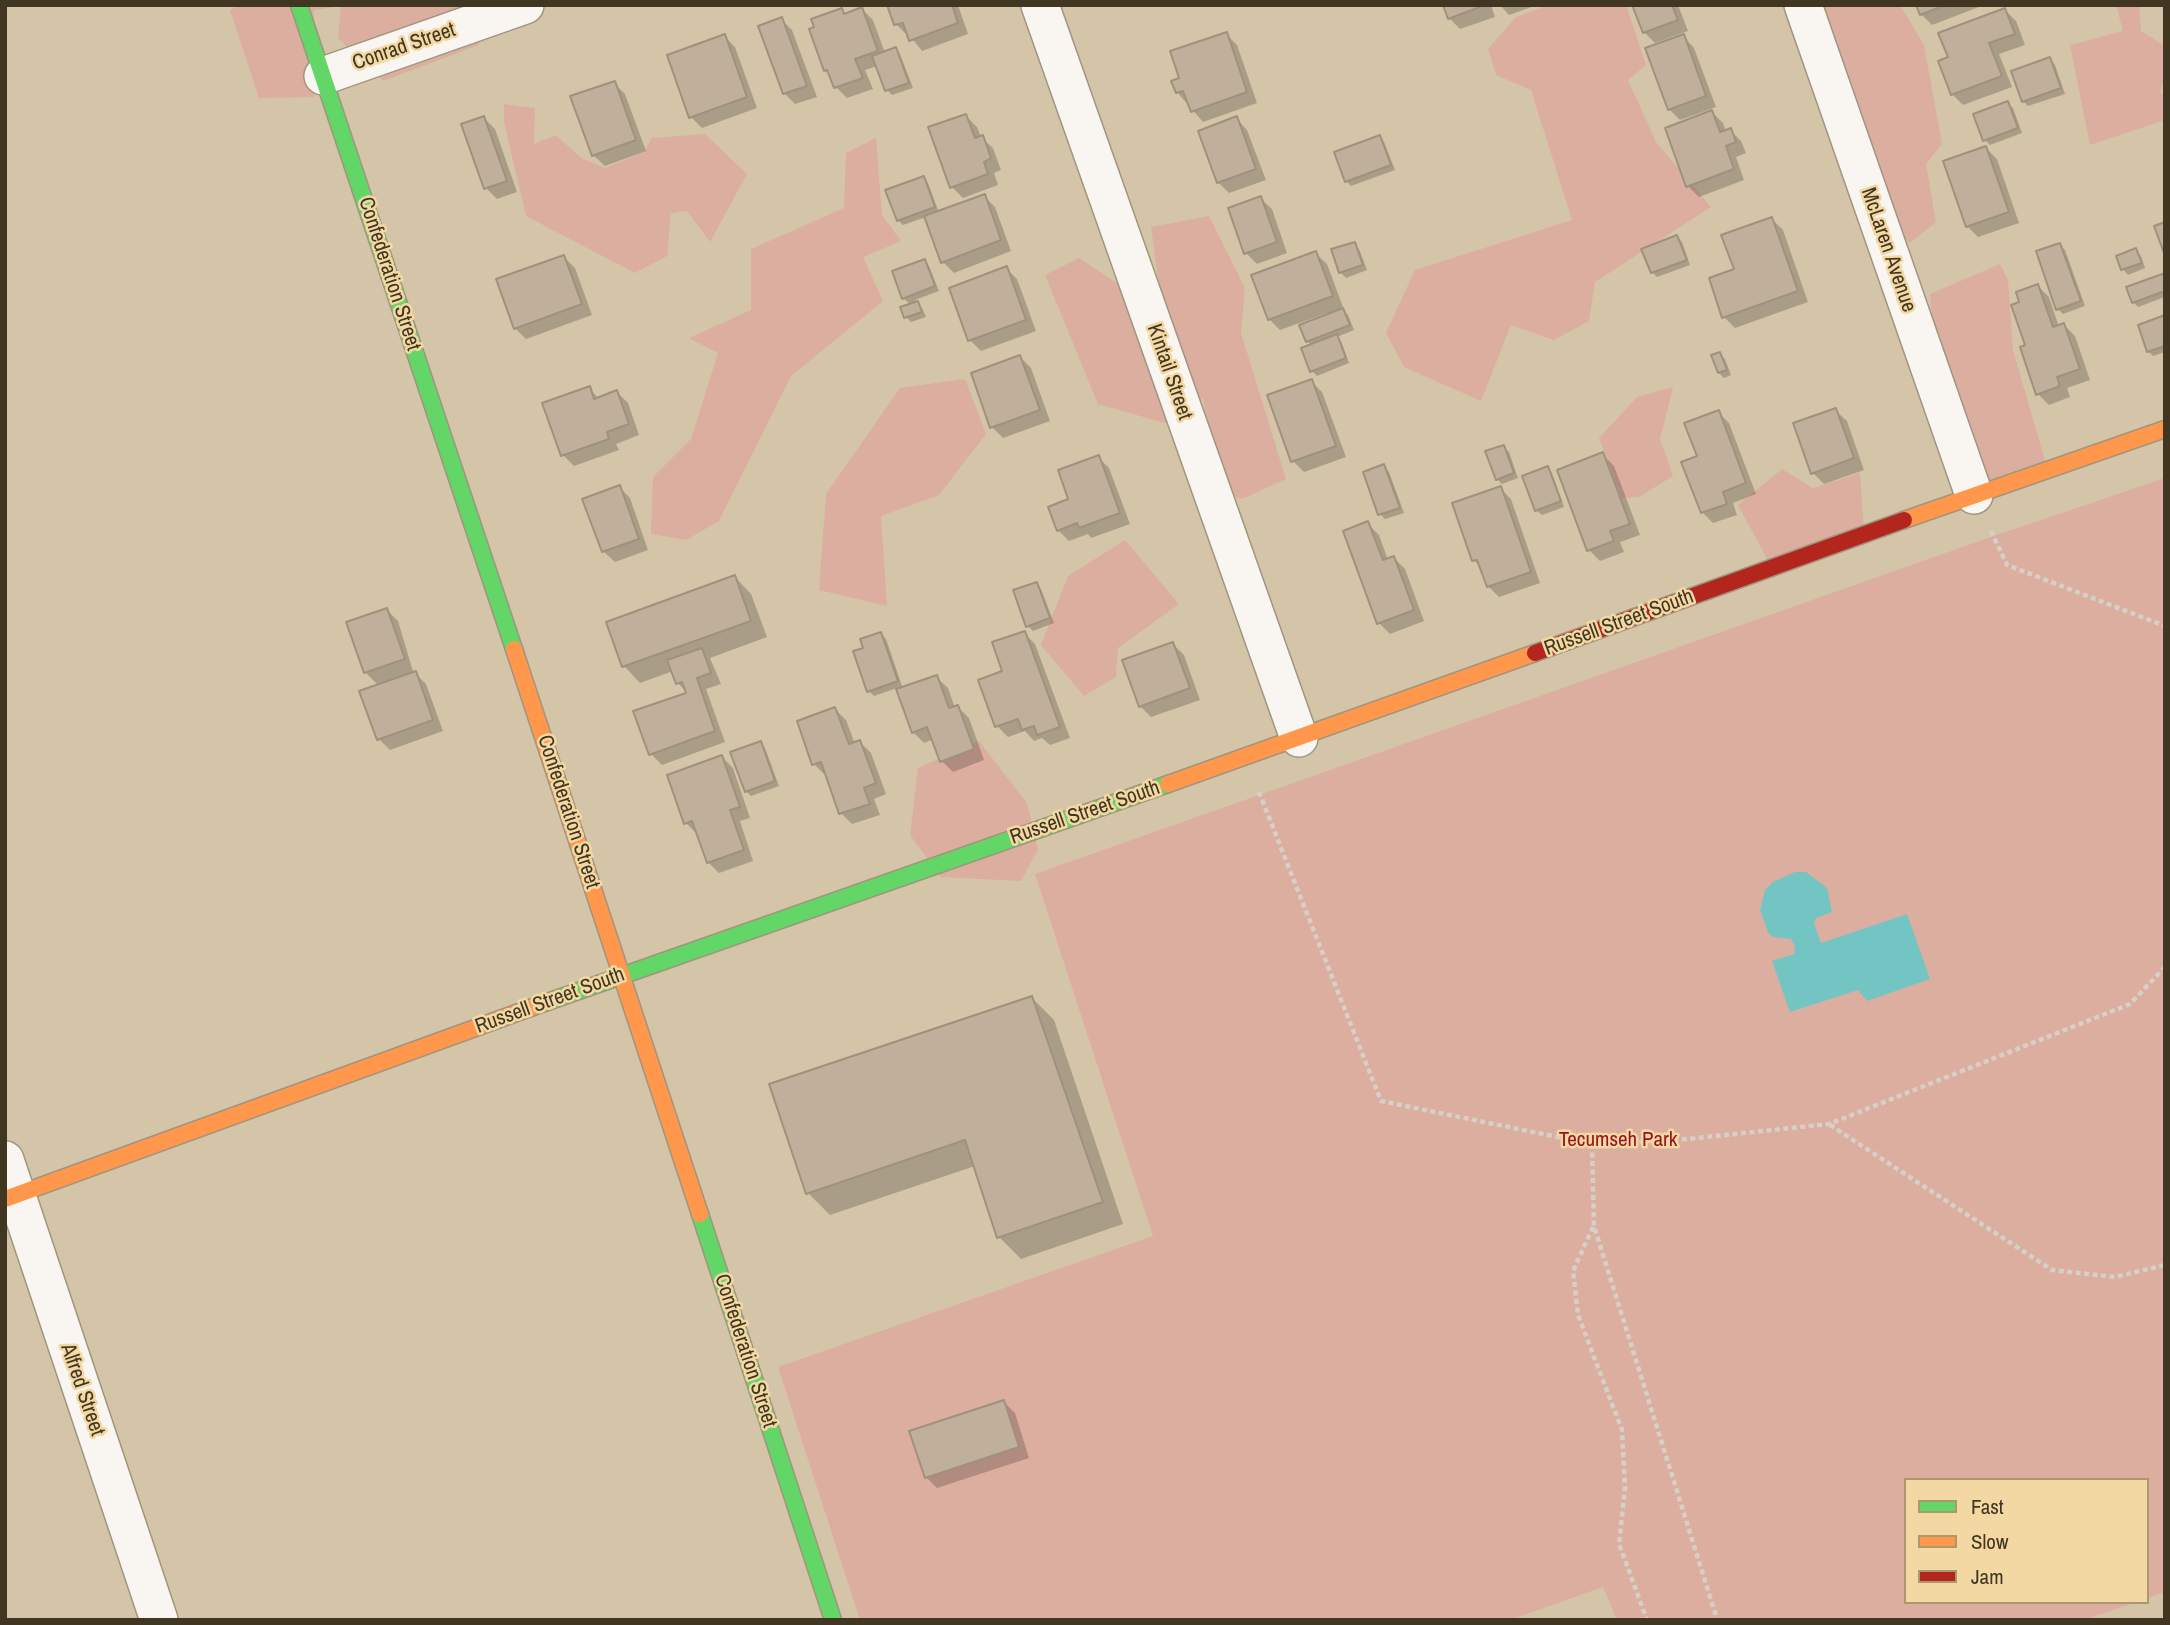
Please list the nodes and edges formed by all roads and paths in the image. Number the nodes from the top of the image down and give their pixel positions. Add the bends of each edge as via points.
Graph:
1 (299, 5) edge
2 (525, 5) edge
3 (1040, 5) edge
4 (1803, 5) edge
5 (323, 76) junction
6 (2165, 429) edge
7 (1974, 495) junction
8 (2165, 626) edge
9 (1298, 738) junction
10 (1245, 756) junction
11 (2165, 967) edge
12 (621, 975) junction
13 (1829, 1124) junction
14 (1592, 1144) junction
15 (5, 1160) edge
16 (11, 1197) edge
17 (1594, 1226) junction
18 (2165, 1265) edge
19 (1717, 1619) edge
20 (159, 1620) edge
21 (833, 1620) edge
22 (1647, 1620) edge

1 - 5 street, Confederation Street
2 - 5 street, Conrad Street
3 - 9 street, Kintail Street
4 - 7 street, McLaren Avenue
5 - 12 street, Confederation Street
6 - 7 street, Russell Street South
7 - 8 path via 2007,565
7 - 9 street, Russell Street South
9 - 10 street, Russell Street South
10 - 12 street, Russell Street South
10 - 14 path via 1381,1101
11 - 13 path via 2130,1004
12 - 16 street, Russell Street South
12 - 21 street, Confederation Street
13 - 14 path
13 - 18 path via 2052,1270 2115,1277
14 - 17 path
15 - 16 street, Alfred Street
16 - 20 street, Alfred Street
17 - 19 path
17 - 22 path via 1573,1271 1578,1315 1622,1430 1625,1488 1619,1544

